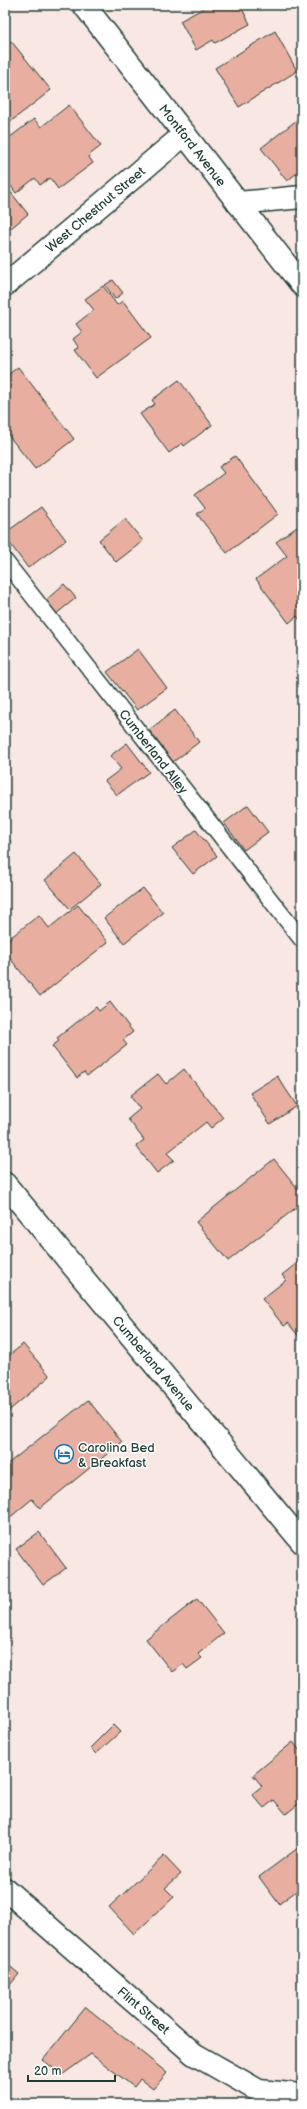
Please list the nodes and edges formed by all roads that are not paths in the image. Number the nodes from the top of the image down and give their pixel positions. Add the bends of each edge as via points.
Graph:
1 (84, 5) edge
2 (185, 134) junction
3 (302, 197) edge
4 (238, 203) junction
5 (5, 285) edge
6 (302, 285) edge
7 (5, 561) edge
8 (302, 940) edge
9 (5, 1184) edge
10 (302, 1542) edge
11 (5, 1889) edge
12 (302, 2096) edge

1 - 2 street, Montford Avenue
2 - 4 street, Montford Avenue
2 - 5 street, West Chestnut Street
3 - 4 street
4 - 6 street, Montford Avenue
7 - 8 lane, Cumberland Alley
9 - 10 street, Cumberland Avenue
11 - 12 street, Flint Street via 194,2054 259,2091

